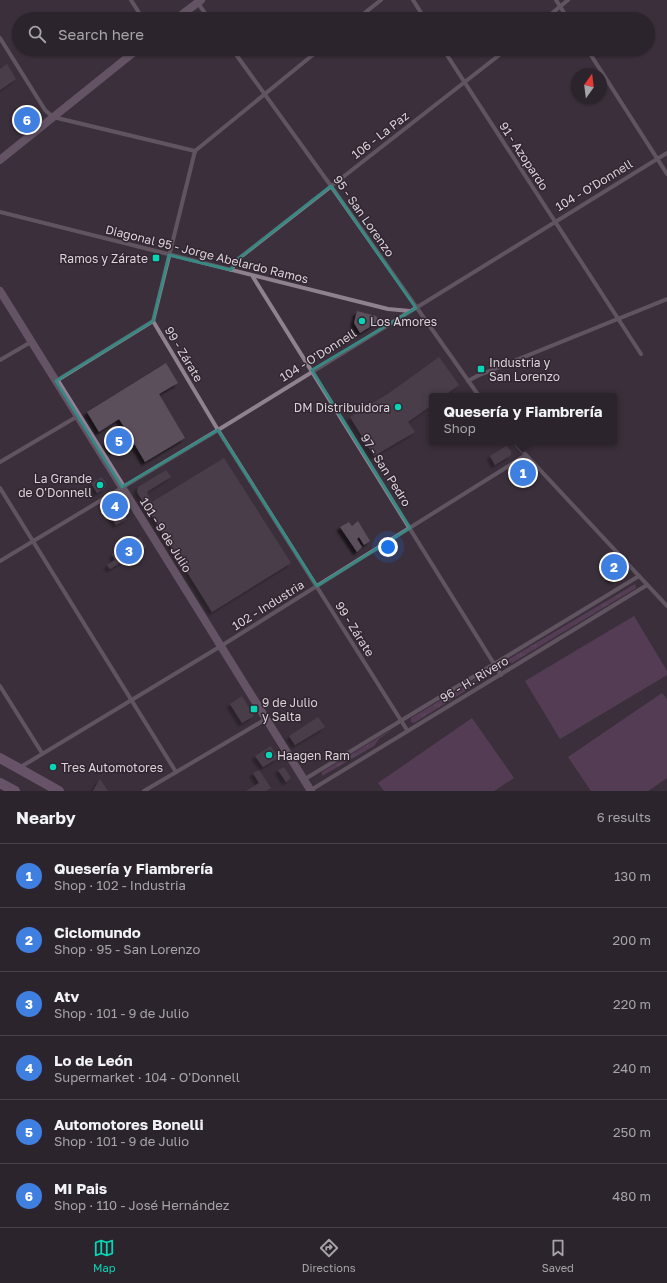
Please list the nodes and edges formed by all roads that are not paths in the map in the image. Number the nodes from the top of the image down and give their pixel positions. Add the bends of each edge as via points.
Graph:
1 (131, 0) edge
2 (381, 0) edge
3 (413, 0) edge
4 (556, 0) edge
5 (568, 0) edge
6 (199, 1) edge
7 (560, 6) junction
8 (139, 12) edge
9 (185, 12) edge
10 (205, 12) edge
11 (366, 12) edge
12 (421, 12) edge
13 (553, 12) edge
14 (564, 12) edge
15 (0, 38) edge
16 (129, 56) edge
17 (237, 56) edge
18 (311, 56) edge
19 (447, 56) edge
20 (498, 56) edge
21 (591, 56) edge
22 (464, 83) junction
23 (264, 93) junction
24 (53, 117) junction
25 (195, 151) junction
26 (667, 153) edge
27 (657, 159) junction
28 (0, 160) edge
29 (667, 174) edge
30 (331, 186) junction
31 (0, 212) edge
32 (555, 221) junction
33 (169, 255) junction
34 (232, 270) junction
35 (254, 277) junction
36 (0, 291) edge
37 (667, 299) edge
38 (416, 308) junction
39 (411, 311) junction
40 (617, 320) junction
41 (153, 321) junction
42 (31, 342) junction
43 (641, 354) dead end
44 (0, 360) edge
45 (312, 370) junction
46 (56, 381) junction
47 (468, 381) junction
48 (477, 393) edge
49 (78, 416) junction
50 (218, 430) junction
51 (517, 445) edge
52 (526, 455) junction
53 (0, 462) edge
54 (122, 487) junction
55 (0, 488) edge
56 (410, 528) junction
57 (34, 541) junction
58 (0, 561) edge
59 (638, 576) junction
60 (647, 585) junction
61 (317, 586) junction
62 (667, 606) edge
63 (221, 646) junction
64 (494, 664) junction
65 (501, 675) junction
66 (0, 686) edge
67 (131, 700) junction
68 (266, 719) junction
69 (401, 721) junction
70 (407, 730) junction
71 (42, 754) junction
72 (0, 758) edge
73 (19, 768) junction
74 (176, 772) junction
75 (304, 779) junction
76 (0, 782) edge
77 (15, 791) edge
78 (59, 791) edge
79 (144, 791) edge
80 (311, 791) edge

1 - 8 street
2 - 11 street
3 - 12 street
4 - 7 street
5 - 7 street
6 - 9 street
6 - 10 street
7 - 13 street
7 - 14 street
15 - 24 street via 45,110
16 - 24 street
17 - 23 street, 95 - San Lorenzo
18 - 23 street
19 - 22 street, 91 - Azopardo
20 - 22 street, 106 - La Paz
21 - 27 street
22 - 30 street, 106 - La Paz
22 - 32 street, 91 - Azopardo
23 - 25 street
23 - 30 street, 95 - San Lorenzo
24 - 25 street
24 - 28 street
25 - 33 street, 99 - Zárate
26 - 27 street, 104 - O'Donnell
27 - 29 street
27 - 32 street, 104 - O'Donnell
30 - 34 street, 106 - La Paz via 238,258
30 - 38 street, 95 - San Lorenzo
31 - 33 street, Diagonal 95 - Jorge Abelardo Ramos
32 - 38 street, 104 - O'Donnell
32 - 40 street, 91 - Azopardo
33 - 34 street, Diagonal 95 - Jorge Abelardo Ramos
33 - 41 street, 99 - Zárate
34 - 35 street, Diagonal 95 - Jorge Abelardo Ramos
35 - 39 street, Diagonal 95 - Jorge Abelardo Ramos via 388,310
35 - 45 street, 97 - San Pedro
36 - 42 street, 101 - 9 de Julio
37 - 40 street
38 - 39 street, 104 - O'Donnell
38 - 47 street, 95 - San Lorenzo
39 - 45 street, 104 - O'Donnell
40 - 43 street, 91 - Azopardo
40 - 47 street
41 - 46 street
41 - 50 street, 99 - Zárate
42 - 44 street
42 - 46 street, 101 - 9 de Julio
45 - 50 street, 104 - O'Donnell
45 - 56 street, 97 - San Pedro
46 - 49 street, 101 - 9 de Julio
47 - 48 street, 95 - San Lorenzo
49 - 53 street
49 - 54 street, 101 - 9 de Julio
50 - 54 street, 104 - O'Donnell
50 - 61 street, 99 - Zárate
51 - 52 street
52 - 56 street, 102 - Industria
52 - 59 street
54 - 57 street, 104 - O'Donnell
54 - 63 street, 101 - 9 de Julio
55 - 57 street
56 - 61 street, 102 - Industria
56 - 64 street, 97 - San Pedro
57 - 58 street, 104 - O'Donnell
57 - 67 street
59 - 60 street
59 - 64 street, 96 - H. Rivero
60 - 62 street
60 - 65 street, 96 - H. Rivero
61 - 63 street, 102 - Industria
61 - 69 street, 99 - Zárate
63 - 67 street, 102 - Industria
63 - 68 street, 101 - 9 de Julio
64 - 65 street, 97 - San Pedro
64 - 69 street, 96 - H. Rivero
65 - 70 street, 96 - H. Rivero
66 - 71 street
67 - 71 street, 102 - Industria
67 - 74 street
68 - 74 street
68 - 75 street, 101 - 9 de Julio
69 - 70 street, 99 - Zárate
69 - 75 street, 96 - H. Rivero
70 - 80 street, 96 - H. Rivero
71 - 73 street, 102 - Industria
72 - 73 main road
73 - 78 main road
74 - 79 street
75 - 80 street, 101 - 9 de Julio
76 - 77 main road

